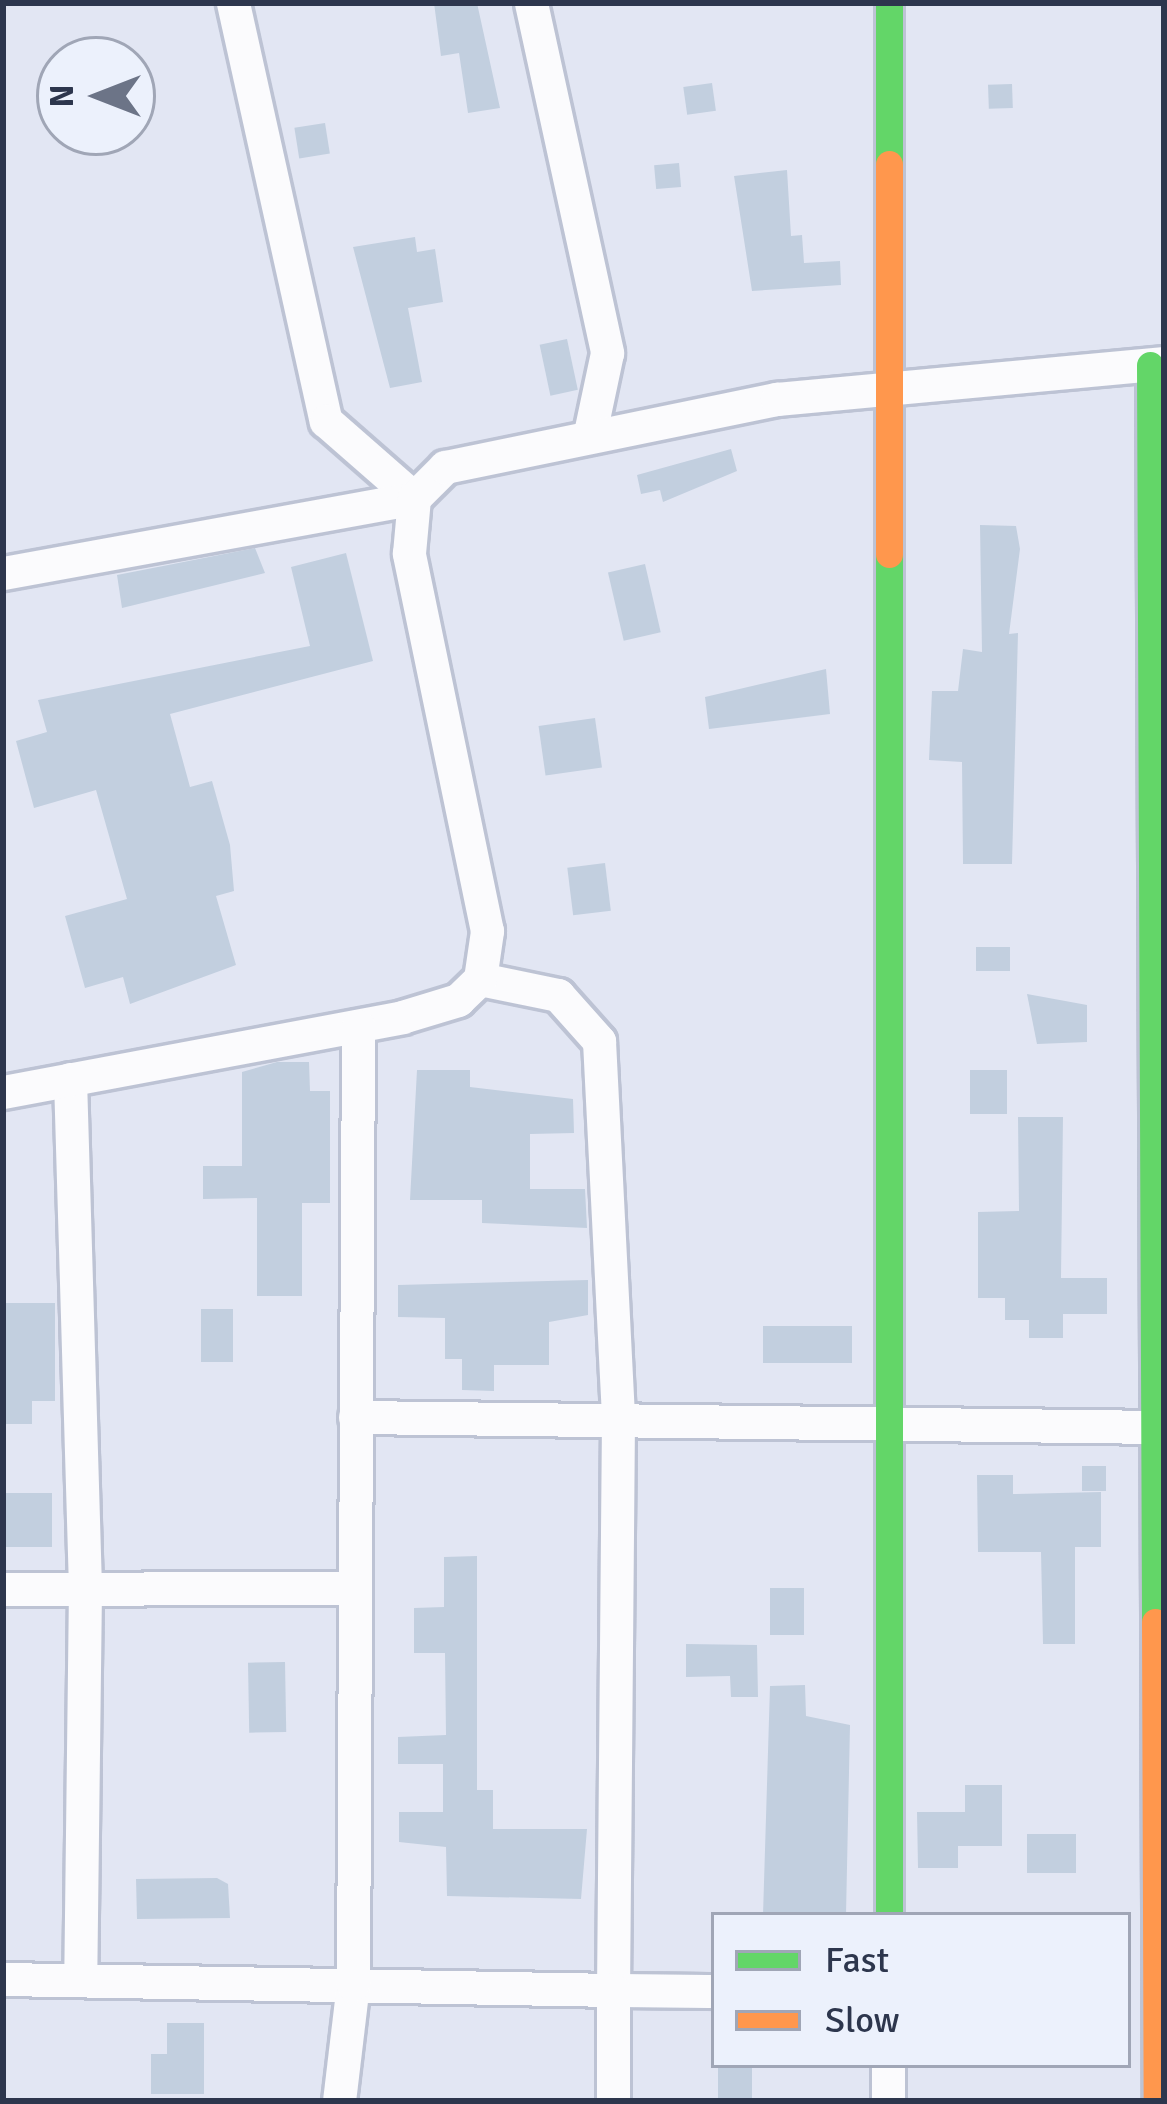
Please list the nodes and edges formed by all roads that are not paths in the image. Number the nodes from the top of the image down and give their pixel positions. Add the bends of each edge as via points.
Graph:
1 (233, 3) edge
2 (532, 3) edge
3 (889, 3) edge
4 (1157, 364) edge
5 (892, 384) junction
6 (590, 433) junction
7 (414, 498) junction
8 (3, 573) edge
9 (1158, 696) edge
10 (480, 979) junction
11 (358, 1026) junction
12 (70, 1079) junction
13 (3, 1092) edge
14 (355, 1417) junction
15 (618, 1419) junction
16 (891, 1422) junction
17 (1160, 1427) edge
18 (85, 1588) junction
19 (354, 1588) junction
20 (3, 1589) edge
21 (889, 1912) edge
22 (80, 1978) junction
23 (3, 1979) edge
24 (352, 1984) junction
25 (613, 1990) junction
26 (711, 1991) edge
27 (1150, 1996) edge
28 (888, 2068) edge
29 (339, 2101) edge
30 (614, 2101) edge
31 (888, 2101) edge
32 (1157, 2101) edge

1 - 7 street via 326,421
2 - 6 street via 608,353
3 - 5 street
4 - 5 street
4 - 9 street
5 - 6 street
5 - 16 street
6 - 7 street via 445,467
7 - 8 street
7 - 10 street via 409,553 487,931
9 - 17 street
10 - 11 street via 458,1000
10 - 15 street via 559,995 599,1041
11 - 12 street
11 - 14 street
12 - 13 street
12 - 18 street
14 - 15 street
14 - 19 street
15 - 16 street
15 - 25 street
16 - 17 street
16 - 21 street
17 - 27 street
18 - 19 street
18 - 20 street
18 - 22 street
19 - 24 street
22 - 23 street
22 - 24 street
24 - 25 street
24 - 29 street
25 - 26 street
25 - 30 street
27 - 32 street
28 - 31 street

